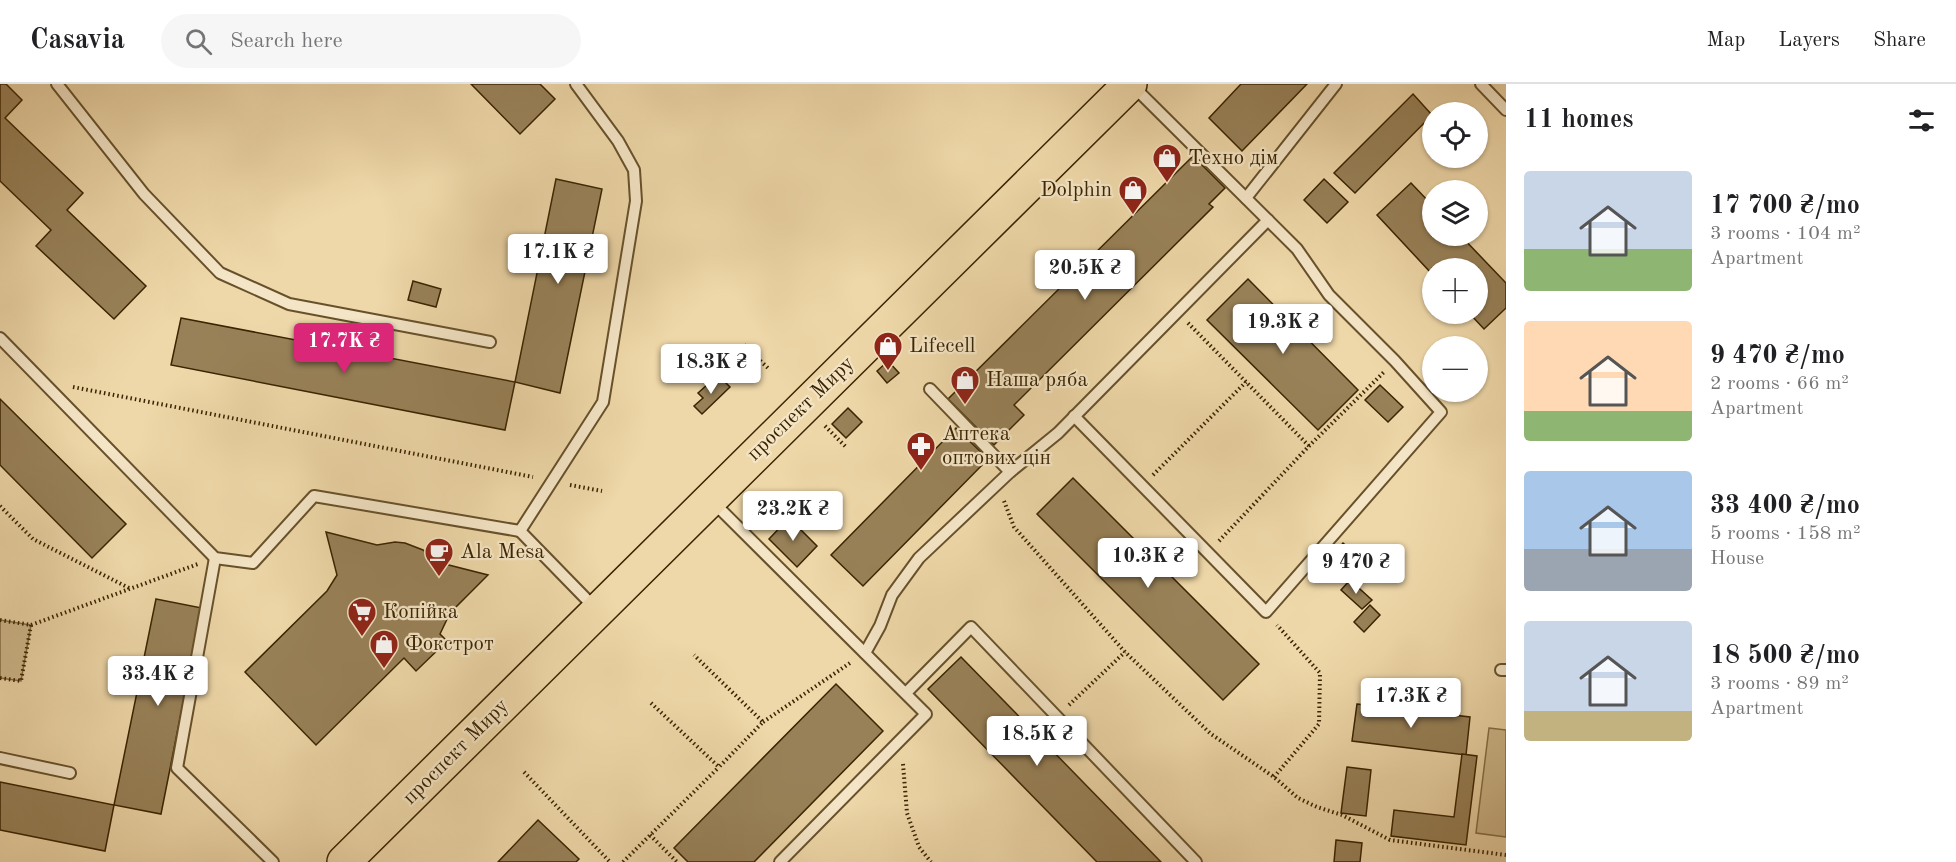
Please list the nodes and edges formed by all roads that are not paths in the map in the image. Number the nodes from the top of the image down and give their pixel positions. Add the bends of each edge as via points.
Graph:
1 (57, 84) edge
2 (576, 84) edge
3 (1131, 84) edge
4 (1336, 84) edge
5 (1481, 84) edge
6 (1506, 110) edge
7 (1246, 198) junction
8 (1268, 220) junction
9 (0, 338) edge
10 (490, 342) dead end
11 (930, 389) dead end
12 (1074, 416) junction
13 (1010, 472) junction
14 (710, 499) junction
15 (520, 531) junction
16 (215, 558) junction
17 (598, 612) junction
18 (865, 653) junction
19 (906, 693) junction
20 (0, 758) edge
21 (70, 773) dead end
22 (273, 862) edge
23 (344, 862) edge
24 (780, 862) edge
25 (1196, 862) edge

1 - 10 lane via 144,194 220,273 289,304
2 - 15 lane via 634,170 636,201 603,402
3 - 7 lane
3 - 14 main road, проспект Миру
4 - 7 lane
5 - 6 lane
7 - 8 lane
8 - 12 lane
8 - 12 lane via 1298,249 1329,295 1441,412 1266,612
9 - 16 lane
11 - 13 lane
12 - 13 lane
13 - 18 lane via 919,558 892,595
14 - 17 main road, проспект Миру
14 - 18 lane
15 - 16 lane via 314,496 253,563
15 - 17 lane
16 - 22 lane via 177,768
17 - 23 main road, проспект Миру
18 - 19 lane
19 - 24 lane via 926,714
19 - 25 lane via 971,627
20 - 21 lane

